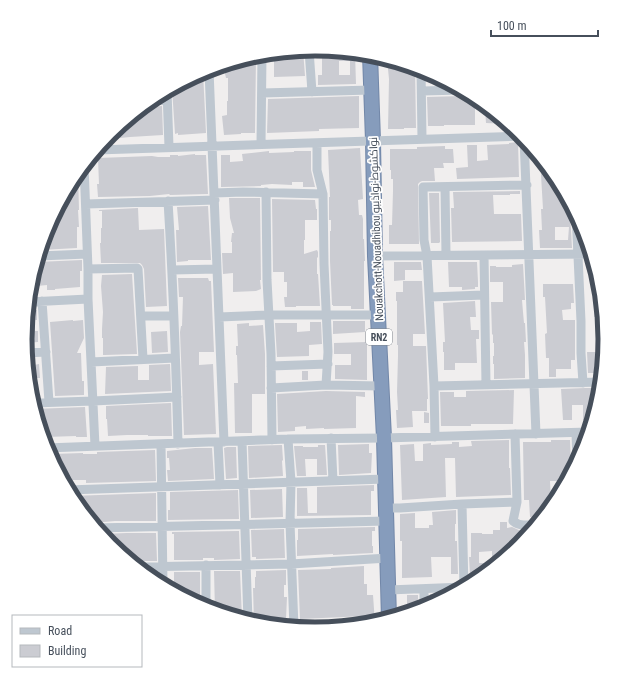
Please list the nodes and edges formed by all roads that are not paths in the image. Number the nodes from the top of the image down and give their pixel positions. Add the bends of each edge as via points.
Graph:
1 (309, 56) edge
2 (262, 61) edge
3 (370, 61) edge
4 (209, 77) edge
5 (421, 77) edge
6 (371, 90) junction
7 (450, 90) edge
8 (422, 91) junction
9 (312, 92) junction
10 (262, 94) junction
11 (167, 98) edge
12 (514, 137) edge
13 (422, 139) junction
14 (373, 141) junction
15 (317, 143) junction
16 (261, 144) junction
17 (212, 146) junction
18 (169, 147) junction
19 (524, 147) edge
20 (105, 150) edge
21 (85, 176) edge
22 (527, 185) junction
23 (445, 187) junction
24 (266, 192) junction
25 (323, 194) junction
26 (214, 197) junction
27 (168, 201) junction
28 (86, 204) junction
29 (577, 231) edge
30 (87, 254) junction
31 (529, 254) junction
32 (578, 254) junction
33 (586, 254) edge
34 (446, 255) junction
35 (484, 255) junction
36 (45, 256) edge
37 (376, 256) junction
38 (427, 256) junction
39 (88, 269) junction
40 (217, 269) junction
41 (172, 270) junction
42 (484, 294) junction
43 (430, 297) junction
44 (88, 299) junction
45 (42, 301) junction
46 (34, 302) edge
47 (378, 314) junction
48 (269, 315) junction
49 (326, 315) junction
50 (141, 316) junction
51 (173, 316) junction
52 (219, 318) junction
53 (33, 352) edge
54 (46, 352) junction
55 (175, 358) junction
56 (143, 359) junction
57 (91, 362) junction
58 (328, 364) junction
59 (271, 366) junction
60 (596, 382) edge
61 (583, 383) junction
62 (534, 384) junction
63 (326, 385) junction
64 (486, 385) junction
65 (381, 386) junction
66 (434, 386) junction
67 (271, 388) junction
68 (177, 397) junction
69 (93, 401) junction
70 (49, 402) junction
71 (39, 403) edge
72 (583, 432) edge
73 (576, 433) junction
74 (515, 434) junction
75 (536, 434) junction
76 (435, 436) junction
77 (331, 438) junction
78 (384, 438) junction
79 (288, 439) junction
80 (272, 440) junction
81 (242, 441) junction
82 (221, 442) junction
83 (161, 444) junction
84 (178, 444) junction
85 (95, 446) junction
86 (54, 448) edge
87 (577, 449) edge
88 (384, 480) junction
89 (332, 481) junction
90 (291, 482) junction
91 (243, 484) junction
92 (220, 485) junction
93 (162, 487) junction
94 (75, 490) edge
95 (517, 502) junction
96 (462, 504) junction
97 (386, 515) junction
98 (290, 523) junction
99 (245, 524) junction
100 (530, 524) edge
101 (162, 526) junction
102 (104, 528) edge
103 (388, 558) junction
104 (247, 564) junction
105 (291, 564) junction
106 (206, 565) junction
107 (146, 566) edge
108 (163, 566) junction
109 (163, 578) edge
110 (464, 581) edge
111 (451, 588) edge
112 (424, 589) junction
113 (388, 590) junction
114 (206, 601) edge
115 (424, 601) edge
116 (389, 613) edge
117 (248, 615) edge
118 (294, 622) edge

1 - 9 street
2 - 10 street
3 - 6 highway, Nouakchott-Nouadhibou نواكشوط-نواذيبو / RN2
4 - 17 street
5 - 8 street
6 - 9 street
6 - 14 highway, Nouakchott-Nouadhibou نواكشوط-نواذيبو / RN2
7 - 8 street
8 - 13 street
9 - 10 street
10 - 16 street
11 - 18 street
12 - 13 street
13 - 14 street
14 - 15 street
14 - 37 highway, Nouakchott-Nouadhibou نواكشوط-نواذيبو / RN2
15 - 16 street
15 - 25 street via 317,170
16 - 17 street
17 - 18 street
17 - 26 street
18 - 20 street
19 - 22 street
21 - 28 street
22 - 23 street
22 - 31 street
23 - 34 street
23 - 38 street via 422,189
24 - 25 street
24 - 26 street
24 - 48 street
25 - 49 street
26 - 27 street
26 - 40 street
27 - 28 street
27 - 41 street
28 - 30 street
29 - 32 street
30 - 36 street
30 - 39 street
31 - 32 street
31 - 35 street
31 - 62 street
32 - 33 street
32 - 61 street
34 - 35 street
34 - 38 street
35 - 42 street
37 - 38 street
37 - 47 highway, Nouakchott-Nouadhibou نواكشوط-نواذيبو / RN2
38 - 43 street
39 - 44 street
39 - 50 street via 137,268
40 - 41 street
40 - 52 street
41 - 51 street
42 - 43 street
42 - 64 street
43 - 66 street
44 - 45 street
44 - 57 street
45 - 46 street
45 - 54 street
47 - 49 street
47 - 65 highway, Nouakchott-Nouadhibou نواكشوط-نواذيبو / RN2
48 - 49 street
48 - 52 street
48 - 59 street
49 - 58 street
50 - 51 street
50 - 56 street
51 - 55 street
52 - 82 street
53 - 54 street
54 - 70 street
55 - 56 street
55 - 68 street
56 - 57 street
57 - 69 street
58 - 59 street
58 - 63 street
59 - 67 street
60 - 61 street
61 - 62 street
62 - 64 street
62 - 75 street
63 - 65 street
63 - 67 street
64 - 66 street
65 - 78 highway, Nouakchott-Nouadhibou نواكشوط-نواذيبو / RN2
66 - 76 street
67 - 80 street
68 - 69 street
68 - 84 street
69 - 70 street
69 - 85 street
70 - 71 street
72 - 73 street
73 - 75 street
73 - 87 street
74 - 75 street
74 - 76 street
74 - 95 street
76 - 78 street
77 - 78 street
77 - 79 street
77 - 89 street
78 - 88 highway, Nouakchott-Nouadhibou نواكشوط-نواذيبو / RN2
79 - 80 street
79 - 90 street
80 - 81 street
81 - 82 street
81 - 91 street
82 - 84 street
82 - 92 street
83 - 84 street
83 - 85 street
83 - 93 street
85 - 86 street
88 - 89 street
88 - 97 highway, Nouakchott-Nouadhibou نواكشوط-نواذيبو / RN2
89 - 90 street
90 - 91 street
90 - 98 street
91 - 92 street
91 - 99 street
92 - 93 street
93 - 94 street
93 - 101 street
95 - 96 street
95 - 100 street via 513,521 520,525
96 - 97 street via 400,508
96 - 110 street
97 - 98 street
97 - 103 highway, Nouakchott-Nouadhibou نواكشوط-نواذيبو / RN2
98 - 99 street
98 - 105 street
99 - 101 street
99 - 104 street
101 - 102 street
101 - 108 street
103 - 105 street
103 - 113 highway, Nouakchott-Nouadhibou نواكشوط-نواذيبو / RN2
104 - 105 street
104 - 106 street
104 - 117 street
105 - 118 street
106 - 108 street
106 - 114 street
107 - 108 street
108 - 109 street
111 - 112 street
112 - 113 street
112 - 115 street
113 - 116 highway, Nouakchott-Nouadhibou نواكشوط-نواذيبو / RN2

